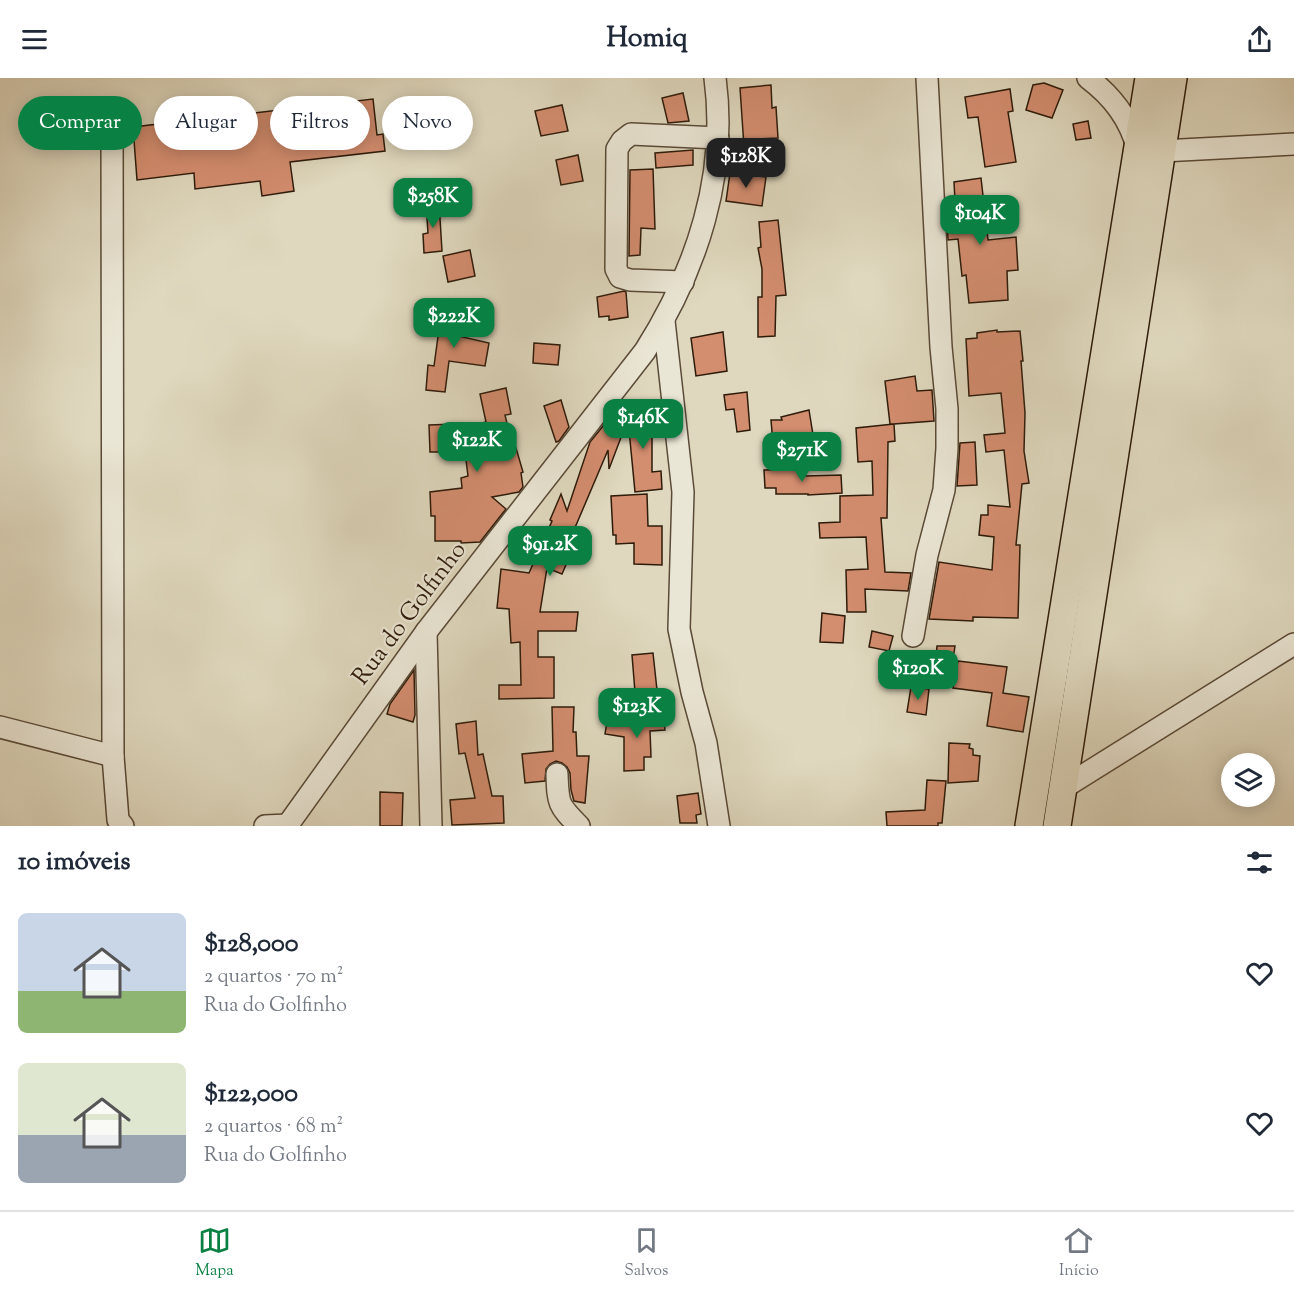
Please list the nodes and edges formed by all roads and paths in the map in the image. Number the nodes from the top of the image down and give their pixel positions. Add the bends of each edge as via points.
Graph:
1 (715, 78) edge
2 (927, 78) edge
3 (1088, 78) edge
4 (1149, 78) edge
5 (1173, 78) edge
6 (718, 138) junction
7 (1294, 144) edge
8 (112, 150) edge
9 (1150, 150) junction
10 (683, 282) junction
11 (664, 321) junction
12 (426, 632) junction
13 (913, 636) dead end
14 (1294, 644) edge
15 (0, 727) edge
16 (113, 756) junction
17 (557, 774) dead end
18 (1063, 788) junction
19 (287, 825) edge
20 (123, 826) edge
21 (265, 826) edge
22 (431, 826) edge
23 (579, 826) edge
24 (719, 826) edge
25 (1029, 826) edge
26 (1057, 826) edge

1 - 6 street, Rua do Golfinho
2 - 13 street via 947,448 944,490 927,555
3 - 9 street via 1104,90
4 - 9 main road
5 - 9 main road
6 - 10 street, Rua do Golfinho via 710,204
6 - 10 street via 631,134 617,149 616,269 620,277 630,280
7 - 9 street
8 - 16 street
9 - 18 main road
9 - 25 main road
10 - 11 street, Rua do Golfinho
11 - 12 street, Rua do Golfinho via 645,351
11 - 24 street via 683,492 679,629 706,742
12 - 19 street, Rua do Golfinho
12 - 22 street
14 - 18 street
15 - 16 street
16 - 20 street via 118,820
17 - 23 street via 561,808
18 - 26 main road
19 - 21 street

